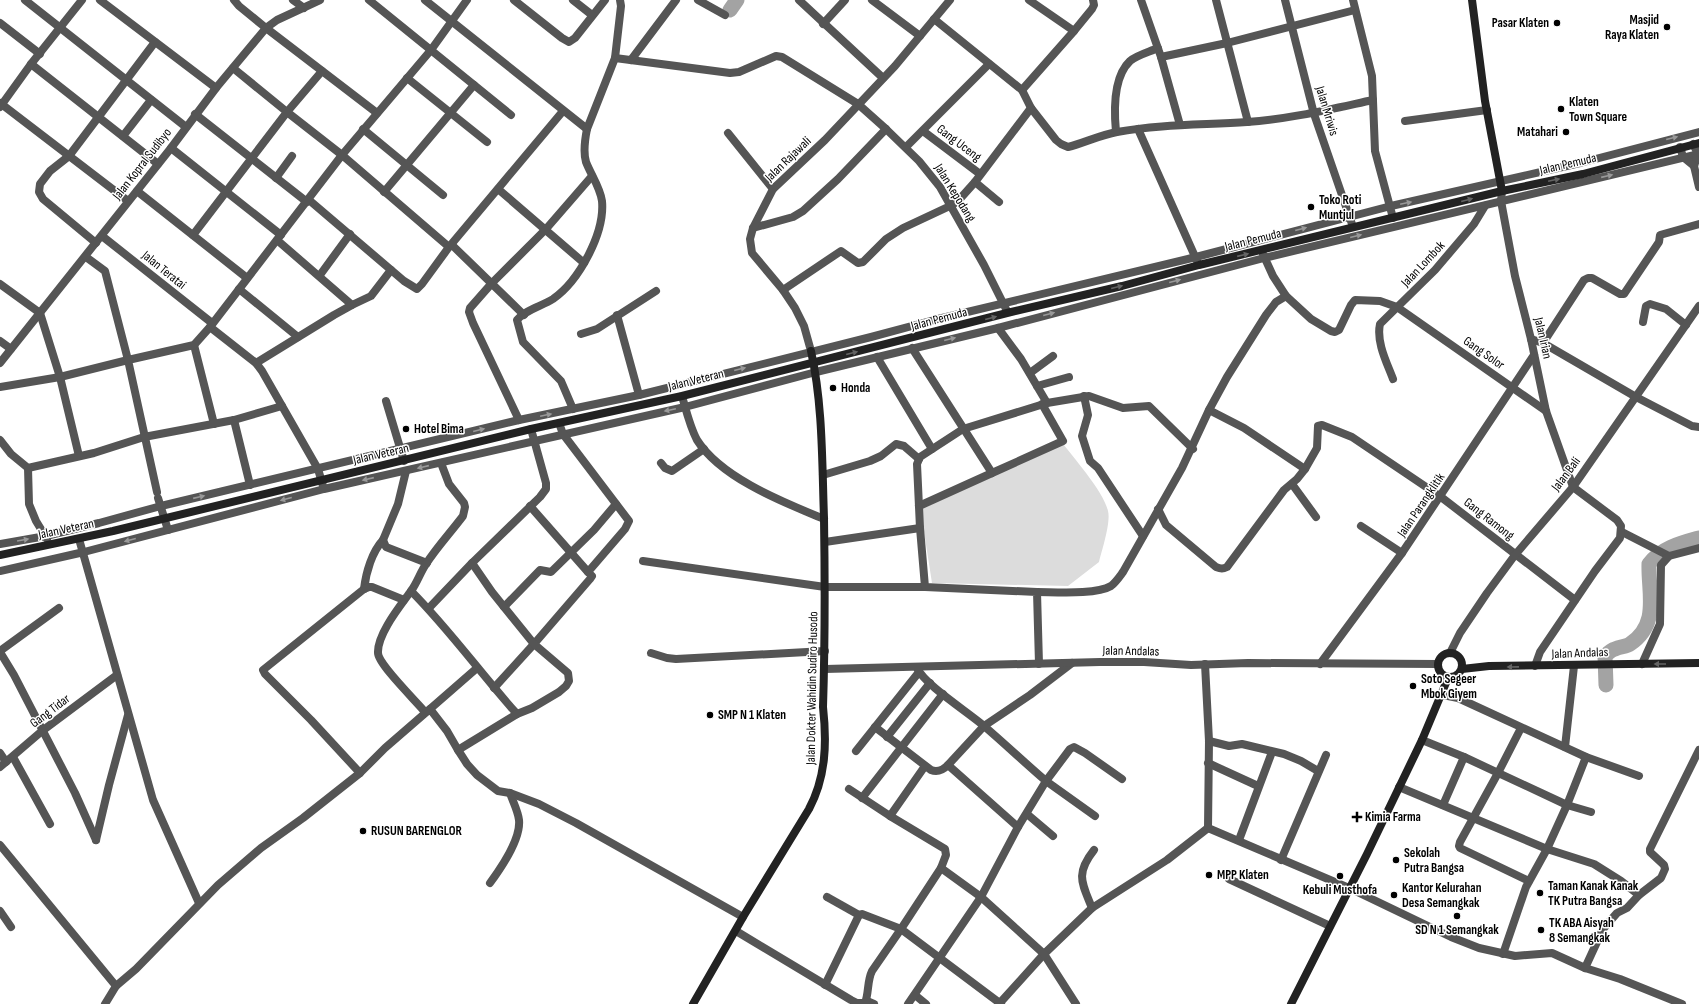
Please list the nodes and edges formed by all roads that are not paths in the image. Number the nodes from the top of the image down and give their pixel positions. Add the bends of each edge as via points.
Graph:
1 (25, 0) edge
2 (100, 0) edge
3 (234, 0) edge
4 (293, 0) edge
5 (320, 0) edge
6 (369, 0) edge
7 (425, 0) edge
8 (467, 0) edge
9 (514, 0) edge
10 (573, 0) edge
11 (605, 0) edge
12 (620, 0) edge
13 (676, 0) edge
14 (698, 0) edge
15 (799, 0) edge
16 (845, 0) edge
17 (872, 0) edge
18 (950, 0) edge
19 (1029, 0) edge
20 (1093, 0) edge
21 (1142, 0) edge
22 (1216, 0) edge
23 (1285, 0) edge
24 (1353, 0) edge
25 (1472, 0) edge
26 (79, 1) edge
27 (304, 8) junction
28 (1355, 10) junction
29 (592, 15) junction
30 (725, 15) dead end
31 (934, 19) junction
32 (452, 21) junction
33 (0, 23) edge
34 (823, 24) junction
35 (61, 27) junction
36 (1292, 27) junction
37 (266, 28) junction
38 (1074, 31) junction
39 (920, 36) junction
40 (155, 42) junction
41 (1227, 43) junction
42 (1158, 48) junction
43 (431, 50) junction
44 (40, 54) junction
45 (1161, 57) junction
46 (615, 58) junction
47 (631, 60) junction
48 (31, 64) junction
49 (989, 64) junction
50 (233, 68) junction
51 (322, 71) junction
52 (407, 78) junction
53 (883, 78) junction
54 (126, 80) junction
55 (474, 85) junction
56 (216, 88) junction
57 (1022, 90) junction
58 (151, 100) junction
59 (1373, 100) junction
60 (1, 104) edge
61 (858, 104) junction
62 (1031, 108) junction
63 (1487, 110) junction
64 (563, 111) junction
65 (287, 112) junction
66 (377, 113) junction
67 (451, 113) junction
68 (195, 114) junction
69 (1314, 114) junction
70 (511, 115) dead end
71 (99, 117) junction
72 (1405, 121) dead end
73 (1248, 122) junction
74 (1180, 125) junction
75 (186, 127) junction
76 (363, 129) junction
77 (587, 129) junction
78 (886, 129) junction
79 (1138, 129) junction
80 (923, 131) junction
81 (1116, 132) junction
82 (1699, 132) edge
83 (728, 133) dead end
84 (123, 136) junction
85 (487, 142) dead end
86 (1696, 143) edge
87 (906, 147) junction
88 (1680, 147) junction
89 (171, 148) junction
90 (1698, 154) edge
91 (342, 155) junction
92 (69, 156) junction
93 (292, 156) dead end
94 (1683, 157) junction
95 (250, 158) junction
96 (158, 164) junction
97 (406, 165) junction
98 (1694, 166) junction
99 (980, 174) junction
100 (592, 176) junction
101 (276, 178) junction
102 (1500, 180) junction
103 (974, 182) junction
104 (1699, 188) edge
105 (498, 189) junction
106 (773, 190) junction
107 (137, 191) junction
108 (1502, 191) junction
109 (225, 192) junction
110 (384, 192) junction
111 (443, 195) dead end
112 (308, 201) junction
113 (1501, 201) junction
114 (128, 202) junction
115 (1000, 202) dead end
116 (950, 206) junction
117 (1391, 206) junction
118 (1485, 206) junction
119 (1350, 216) junction
120 (1393, 218) junction
121 (1699, 224) edge
122 (1353, 227) junction
123 (753, 228) junction
124 (546, 229) junction
125 (350, 234) junction
126 (193, 235) junction
127 (279, 238) junction
128 (99, 240) junction
129 (451, 246) junction
130 (1263, 254) junction
131 (86, 256) junction
132 (1196, 257) junction
133 (584, 263) junction
134 (1199, 265) junction
135 (391, 270) junction
136 (320, 275) junction
137 (247, 278) junction
138 (492, 283) junction
139 (0, 284) edge
140 (239, 289) junction
141 (783, 290) junction
142 (656, 291) dead end
143 (1286, 296) junction
144 (1004, 304) junction
145 (352, 305) junction
146 (1699, 306) edge
147 (1399, 308) junction
148 (40, 313) junction
149 (1007, 313) junction
150 (524, 315) junction
151 (617, 315) junction
152 (1643, 322) dead end
153 (211, 325) junction
154 (1686, 325) junction
155 (998, 328) junction
156 (581, 334) dead end
157 (298, 337) junction
158 (1531, 339) junction
159 (0, 341) edge
160 (1543, 343) junction
161 (194, 345) junction
162 (912, 348) junction
163 (11, 349) junction
164 (811, 351) junction
165 (1534, 355) junction
166 (1053, 356) dead end
167 (877, 357) junction
168 (128, 360) junction
169 (814, 362) junction
170 (0, 363) edge
171 (256, 363) junction
172 (816, 372) junction
173 (1030, 373) junction
174 (60, 377) junction
175 (1069, 377) dead end
176 (1393, 379) dead end
177 (1037, 386) junction
178 (0, 387) edge
179 (1513, 388) junction
180 (639, 394) junction
181 (682, 396) junction
182 (1084, 396) junction
183 (1636, 396) junction
184 (386, 401) dead end
185 (1044, 403) junction
186 (282, 406) junction
187 (685, 407) junction
188 (573, 409) junction
189 (1210, 410) junction
190 (1546, 411) junction
191 (234, 420) junction
192 (519, 420) junction
193 (559, 423) junction
194 (214, 424) junction
195 (1699, 427) edge
196 (531, 429) junction
197 (963, 429) junction
198 (563, 434) junction
199 (144, 437) junction
200 (0, 440) edge
201 (534, 441) junction
202 (1192, 448) junction
203 (400, 449) junction
204 (704, 449) junction
205 (932, 449) junction
206 (79, 456) junction
207 (919, 459) junction
208 (404, 461) junction
209 (441, 463) junction
210 (661, 463) dead end
211 (28, 468) junction
212 (318, 469) junction
213 (1305, 469) junction
214 (406, 471) junction
215 (992, 473) junction
216 (823, 475) junction
217 (321, 480) junction
218 (1292, 484) junction
219 (250, 485) junction
220 (1572, 486) junction
221 (324, 489) junction
222 (1441, 497) junction
223 (616, 504) junction
224 (161, 506) junction
225 (530, 506) junction
226 (919, 506) junction
227 (1158, 509) junction
228 (1316, 517) dead end
229 (165, 518) junction
230 (824, 518) junction
231 (1151, 525) junction
232 (1166, 525) junction
233 (1361, 526) dead end
234 (920, 528) junction
235 (168, 530) junction
236 (1622, 532) junction
237 (46, 536) junction
238 (1143, 536) junction
239 (79, 539) junction
240 (384, 540) junction
241 (825, 542) junction
242 (0, 544) edge
243 (49, 545) junction
244 (1699, 548) edge
245 (84, 552) junction
246 (571, 553) junction
247 (1402, 553) junction
248 (0, 555) edge
249 (1515, 556) junction
250 (1668, 556) junction
251 (643, 561) dead end
252 (427, 563) junction
253 (472, 563) junction
254 (0, 571) edge
255 (588, 572) junction
256 (825, 587) junction
257 (925, 587) junction
258 (364, 589) junction
259 (411, 591) junction
260 (1037, 592) junction
261 (404, 600) junction
262 (1575, 600) junction
263 (504, 607) junction
264 (59, 608) dead end
265 (429, 608) junction
266 (534, 644) junction
267 (0, 651) edge
268 (825, 651) junction
269 (652, 653) dead end
270 (1450, 653) junction
271 (1072, 663) junction
272 (1699, 663) edge
273 (1039, 664) junction
274 (1205, 664) junction
275 (1320, 664) junction
276 (1438, 664) junction
277 (1642, 664) junction
278 (1535, 666) junction
279 (1574, 666) junction
280 (477, 668) junction
281 (825, 669) junction
282 (1462, 669) junction
283 (918, 670) junction
284 (117, 675) junction
285 (1448, 678) junction
286 (930, 683) junction
287 (494, 688) junction
288 (943, 694) junction
289 (1443, 694) junction
290 (427, 710) junction
291 (128, 714) junction
292 (517, 714) junction
293 (984, 726) junction
294 (875, 727) junction
295 (1521, 728) junction
296 (42, 731) junction
297 (887, 737) junction
298 (1422, 740) junction
299 (1209, 741) junction
300 (1565, 747) junction
301 (901, 749) junction
302 (458, 750) junction
303 (1699, 750) edge
304 (856, 751) dead end
305 (1272, 752) junction
306 (0, 753) edge
307 (1326, 755) dead end
308 (1586, 757) junction
309 (1464, 758) junction
310 (6, 762) edge
311 (1208, 763) junction
312 (948, 764) junction
313 (926, 766) junction
314 (1318, 771) junction
315 (360, 773) junction
316 (1498, 773) junction
317 (1639, 776) dead end
318 (1122, 779) dead end
319 (1046, 782) junction
320 (1258, 786) junction
321 (1399, 787) junction
322 (849, 789) dead end
323 (510, 793) junction
324 (862, 798) junction
325 (1443, 805) junction
326 (1567, 805) junction
327 (1591, 812) dead end
328 (1027, 814) junction
329 (890, 816) junction
330 (1096, 816) dead end
331 (1473, 818) junction
332 (50, 824) dead end
333 (1018, 827) junction
334 (1208, 828) junction
335 (1053, 836) dead end
336 (1239, 840) junction
337 (0, 845) edge
338 (1547, 849) junction
339 (1094, 850) dead end
340 (1282, 860) junction
341 (942, 868) junction
342 (1229, 879) dead end
343 (1529, 881) junction
344 (490, 883) dead end
345 (1349, 888) junction
346 (1639, 895) junction
347 (827, 897) dead end
348 (981, 897) junction
349 (199, 904) junction
350 (1095, 907) junction
351 (0, 911) edge
352 (859, 915) junction
353 (743, 917) junction
354 (1330, 926) junction
355 (11, 927) dead end
356 (901, 929) junction
357 (736, 931) junction
358 (1044, 954) junction
359 (1503, 954) junction
360 (940, 957) junction
361 (1585, 968) junction
362 (825, 984) junction
363 (116, 986) junction
364 (914, 995) junction
365 (865, 1003) edge
366 (105, 1004) edge
367 (693, 1004) edge
368 (874, 1004) edge
369 (908, 1004) edge
370 (926, 1004) edge
371 (1000, 1004) edge
372 (1076, 1004) edge
373 (1291, 1004) edge
374 (1682, 1004) edge

1 - 35 street
2 - 40 street
3 - 37 street
4 - 27 street
5 - 27 street, Jalan Kopral Sudibyo
6 - 43 street
7 - 32 street
8 - 32 street
9 - 29 street via 569,42
10 - 29 street
11 - 29 street
12 - 46 street
13 - 47 street
14 - 30 street
15 - 34 street
16 - 34 street
17 - 39 street
18 - 31 street, Jalan Rajawali
19 - 38 street
20 - 38 street via 1094,5
21 - 42 street
22 - 41 street
23 - 36 street, Jalan Mriwis
24 - 28 street
25 - 63 main road
26 - 35 street
27 - 37 street, Jalan Kopral Sudibyo
28 - 36 street
28 - 59 street via 1372,76
31 - 39 street, Jalan Rajawali
31 - 49 street
32 - 43 street
32 - 64 street
33 - 44 street
34 - 53 street
35 - 44 street
35 - 54 street
36 - 41 street
36 - 69 street, Jalan Mriwis
37 - 50 street, Jalan Kopral Sudibyo
37 - 51 street
38 - 57 street
39 - 53 street, Jalan Rajawali
40 - 54 street
40 - 56 street
41 - 45 street
41 - 73 street
42 - 45 street
42 - 81 street via 1135,58 1125,67 1115,98
43 - 52 street
43 - 55 street
44 - 48 street
45 - 74 street
46 - 47 street, Jalan Kepodang
46 - 77 street
47 - 61 street, Jalan Kepodang via 730,73 739,72 776,56 782,57
48 - 60 street
48 - 71 street
49 - 57 street
49 - 80 street
50 - 56 street, Jalan Kopral Sudibyo
50 - 65 street
51 - 65 street
51 - 66 street
52 - 66 street
52 - 67 street
53 - 61 street, Jalan Rajawali
54 - 58 street
54 - 71 street
55 - 67 street
55 - 70 street
56 - 68 street, Jalan Kopral Sudibyo
57 - 62 street
58 - 75 street
58 - 84 street
59 - 69 street
59 - 117 street via 1375,151
60 - 92 street
61 - 78 street, Jalan Kepodang
61 - 106 street, Jalan Rajawali
62 - 81 street via 1060,144 1068,147
62 - 99 street
63 - 72 street
63 - 102 main road
64 - 77 street
64 - 105 street
65 - 91 street
65 - 95 street
66 - 76 street
67 - 85 street
67 - 97 street
68 - 75 street, Jalan Kopral Sudibyo
68 - 95 street
69 - 73 street
69 - 119 street, Jalan Mriwis
71 - 84 street
71 - 92 street
73 - 74 street
74 - 79 street
75 - 89 street, Jalan Kopral Sudibyo
76 - 91 street
76 - 97 street
77 - 100 street via 585,161
78 - 87 street, Jalan Kepodang
78 - 123 street via 803,211 793,217
79 - 81 street
79 - 132 street
80 - 87 street
80 - 99 street, Gang Uceng
102 -> 82 street via 1580,163
83 - 106 street
84 - 96 street
86 - 88 main road, Jalan Pemuda
86 - 90 street
87 - 116 street, Jalan Kepodang via 931,176
88 - 94 street
108 -> 88 main road, Jalan Pemuda via 1583,174
89 - 96 street, Jalan Kopral Sudibyo
89 - 109 street
90 - 94 street
90 - 98 street
91 - 110 street
91 - 112 street
92 - 114 street
92 - 128 street, Jalan Teratai via 50,171 40,184 39,192 43,198
93 - 101 street
94 - 98 street
113 -> 94 street
95 - 101 street
95 - 109 street
96 - 107 street, Jalan Kopral Sudibyo
97 - 110 street
97 - 111 street
98 - 104 street
99 - 103 street
100 - 124 street
100 - 133 street via 600,194 602,215 598,233
101 - 112 street
102 - 108 main road
117 -> 102 street
103 - 115 street
103 - 116 street via 958,201
105 - 124 street
105 - 129 street
106 - 123 street, Jalan Rajawali
107 - 114 street, Jalan Kopral Sudibyo
107 - 126 street
108 - 113 street, Jalan Irian
120 -> 108 main road, Jalan Pemuda
109 - 126 street
109 - 127 street
110 - 129 street
112 - 125 street
112 - 127 street
113 - 118 street
113 - 158 street, Jalan Irian via 1515,276
114 - 128 street, Jalan Kopral Sudibyo
116 - 141 street via 903,228 886,239 863,262 858,263 841,251
116 - 144 street, Jalan Kepodang
117 - 119 street
117 - 120 street
130 -> 118 street
118 - 147 street, Jalan Lombok via 1474,224
119 - 122 street, Jalan Mriwis
132 -> 119 street
120 - 122 main road, Jalan Pemuda
121 - 160 street via 1660,235 1659,242 1624,294 1592,278 1584,280
122 - 130 main road, Jalan Pemuda
123 - 141 street, Jalan Rajawali via 750,239 752,253
124 - 133 street
124 - 138 street
125 - 135 street
125 - 136 street
126 - 137 street
127 - 136 street
127 - 137 street
128 - 131 street, Jalan Kopral Sudibyo
128 - 153 street, Jalan Teratai
129 - 135 street via 417,288 410,286
129 - 138 street
134 -> 130 main road, Jalan Pemuda
130 - 143 street
155 -> 130 street
131 - 148 street, Jalan Kopral Sudibyo
131 - 168 street via 104,271
132 - 134 street
132 - 144 street
133 - 150 street via 559,294
149 -> 134 main road, Jalan Pemuda
135 - 145 street via 371,296
136 - 145 street
137 - 140 street
138 - 150 street
138 - 192 street via 469,312
139 - 148 street
140 - 153 street
140 - 157 street
141 - 164 street, Jalan Rajawali via 804,326
142 - 151 street
143 - 147 street, Gang Solor via 1311,319 1335,332 1339,330 1355,300 1380,301
143 - 189 street via 1276,302 1266,315 1227,377
144 - 149 street, Jalan Kepodang
144 - 164 street
145 - 157 street
146 - 154 street, Jalan Bali
147 - 176 street, Jalan Lombok via 1379,327
147 - 179 street, Gang Solor
148 - 163 street, Jalan Kopral Sudibyo
148 - 174 street
169 -> 149 main road, Jalan Pemuda
150 - 188 street via 517,320 523,342 561,381
151 - 156 street via 597,329
151 - 180 street
152 - 154 street via 1646,306 1650,304 1666,309
153 - 161 street
153 - 171 street, Jalan Teratai
154 - 183 street, Jalan Bali
162 -> 155 street
155 - 173 street
157 - 171 street
158 - 160 street
158 - 165 street, Jalan Irian
159 - 163 street
160 - 183 street
161 - 168 street
161 - 194 street
162 - 167 street
162 - 197 street
163 - 170 street, Jalan Kopral Sudibyo
164 - 169 main road, Jalan Rajawali
180 -> 164 street
165 - 179 street, Jalan Parangklitik
165 - 190 street, Jalan Irian
166 - 173 street
167 - 172 street
167 - 205 street
168 - 174 street
168 - 199 street
169 - 172 main road, Jalan Dokter Wahidin Sudiro Husodo
169 - 181 main road, Jalan Veteran
171 - 186 street
172 - 187 street
172 - 216 main road, Jalan Dokter Wahidin Sudiro Husodo
173 - 177 street
174 - 178 street
174 - 206 street
175 - 177 street
177 - 185 street
179 - 190 street, Gang Solor
179 - 222 street, Jalan Parangklitik
180 - 188 street
181 - 187 street
181 - 193 main road, Jalan Veteran
182 - 185 street
182 - 202 street via 1124,408 1149,406
182 - 238 street via 1088,415 1082,436 1090,461 1098,468
183 - 195 street via 1692,426
183 - 220 street, Jalan Bali
184 - 203 street
185 - 197 street
185 - 215 street via 1062,442
186 - 191 street
186 - 212 street
187 -> 198 street
187 - 204 street via 696,438
192 -> 188 street
189 - 202 street
189 - 213 street via 1244,428
190 - 220 street, Jalan Irian
191 - 194 street
191 - 219 street
203 -> 192 street
193 - 196 main road, Jalan Veteran
193 - 198 street
194 - 199 street
196 - 201 street
196 - 208 main road, Jalan Veteran
197 - 205 street
197 - 215 street
198 - 201 street
198 - 223 street
199 - 206 street
199 - 224 street
200 - 211 street via 11,454
201 - 209 street
201 - 225 street via 546,489
202 - 227 street
203 - 208 street
203 - 212 street
204 - 210 street via 672,471
204 - 230 street via 728,471 777,499
205 - 207 street
206 - 211 street
207 - 216 street via 904,446 896,444 870,461
207 - 226 street
208 - 217 main road, Jalan Veteran
209 -> 214 street
209 - 252 street via 449,484 464,503 465,512
211 - 237 street via 29,504
212 - 217 street
212 - 219 street
213 - 218 street
213 - 222 street, Gang Ramong via 1317,448 1318,426 1322,425 1352,437
214 -> 221 street
214 - 240 street via 398,504
215 - 226 street
216 - 230 main road, Jalan Dokter Wahidin Sudiro Husodo
217 - 221 street
217 - 229 main road, Jalan Veteran
218 - 228 street
218 - 232 street via 1284,490 1224,568 1216,567
224 -> 219 street
220 - 236 street via 1617,520
220 - 249 street, Jalan Bali
221 -> 235 street
222 - 247 street, Jalan Parangklitik
222 - 249 street, Gang Ramong
223 - 246 street
223 - 255 street via 627,518 628,525
224 - 229 street
224 - 237 street
225 - 246 street
225 - 253 street
226 - 234 street
227 - 231 street
227 - 232 street
229 - 235 street
229 - 239 main road, Jalan Veteran
230 - 241 main road, Jalan Dokter Wahidin Sudiro Husodo
231 - 232 street
231 - 238 street
233 - 247 street
234 - 241 street
234 - 257 street
235 -> 245 street
236 - 250 street
236 - 262 street
242 -> 237 street
237 - 243 street
238 - 260 street via 1124,572 1111,585 1088,591
239 - 243 main road, Jalan Veteran
239 - 245 street
240 - 252 street via 386,547
240 - 258 street via 377,547
241 - 256 main road, Jalan Dokter Wahidin Sudiro Husodo
243 - 248 main road, Jalan Veteran
244 - 250 street
245 - 254 street
245 - 284 street
246 - 255 street
246 - 263 street via 551,572 540,570
247 - 275 street, Jalan Parangklitik
249 - 262 street, Gang Ramong
249 - 270 street, Jalan Bali via 1460,633
250 - 277 street via 1660,565 1660,624
251 - 256 street
252 - 259 street
253 - 263 street
253 - 265 street
255 - 266 street via 592,576 590,579
256 - 257 street
256 - 268 main road, Jalan Dokter Wahidin Sudiro Husodo
257 - 260 street
258 - 261 street via 372,588
258 - 315 street via 263,671
259 - 261 street
259 - 265 street
260 - 273 street
261 - 290 street via 387,626 378,653 380,660 393,677
262 - 278 street via 1540,652
263 - 266 street
264 - 267 street
265 - 280 street
266 - 287 street
266 - 292 street via 568,673 569,680 566,686 549,699
267 - 296 street
268 - 269 street via 676,659
268 - 281 main road, Jalan Dokter Wahidin Sudiro Husodo
270 - 276 main road via 1443,655
270 - 282 main road via 1460,658
271 - 273 street, Jalan Andalas
271 - 274 street, Jalan Andalas
271 - 293 street
272 -> 277 main road, Jalan Andalas
273 - 283 street, Jalan Andalas
274 - 275 street, Jalan Andalas
274 - 299 street
275 - 276 street, Jalan Andalas
276 - 285 main road via 1441,674
277 - 279 main road, Jalan Andalas
278 - 279 main road, Jalan Andalas
278 -> 282 main road, Jalan Andalas
279 - 300 street
280 - 287 street
280 - 290 street
281 - 283 street, Jalan Andalas
281 - 353 main road, Jalan Dokter Wahidin Sudiro Husodo via 825,750 817,795
282 - 285 main road, Jalan Andalas via 1457,676
283 - 286 street
283 - 294 street
284 - 291 street
284 - 296 street, Gang Tidar
285 - 289 main road
286 - 288 street
286 - 297 street
287 - 292 street
288 - 293 street
288 - 301 street
289 - 295 street via 1458,698
289 - 298 main road
290 - 302 street via 447,731
290 - 315 street
291 - 296 street via 96,840 75,793
291 - 349 street via 159,817
292 - 302 street
293 - 312 street
293 - 319 street
294 - 297 street
294 - 304 street
295 - 300 street
295 - 316 street
296 - 310 street, Gang Tidar
297 - 301 street
298 - 309 street
298 - 321 main road
299 - 305 street via 1230,746 1242,744
299 - 311 street
300 - 308 street
301 - 313 street
301 - 324 street
302 - 323 street via 467,764 484,781 498,791
303 - 346 street via 1650,849 1664,865 1663,874
305 - 314 street via 1301,760
305 - 320 street
306 - 310 street
307 - 314 street
308 - 317 street
308 - 326 street
309 - 316 street
309 - 325 street
310 - 332 street
311 - 320 street
311 - 334 street
312 - 313 street via 936,772
312 - 333 street
313 - 329 street
314 - 340 street
315 - 349 street via 261,848
316 - 326 street
316 - 331 street
318 - 319 street via 1074,747
319 - 328 street
319 - 330 street
320 - 336 street
321 - 325 street
321 - 345 main road
322 - 324 street
323 - 344 street via 517,811 518,830 505,862
323 - 353 street via 539,804
324 - 329 street
325 - 331 street
326 - 327 street
326 - 338 street
328 - 333 street
328 - 335 street
329 - 341 street via 945,849
331 - 338 street
331 - 343 street via 1459,847
333 - 348 street
334 - 336 street
334 - 350 street via 1167,860
336 - 340 street
337 - 363 street
338 - 343 street
338 - 346 street via 1594,864
339 - 350 street via 1086,864 1082,882
340 - 345 street
341 - 348 street
341 - 356 street
342 - 354 street
343 - 359 street
345 - 354 main road
345 - 359 street via 1451,937
346 - 361 street via 1603,929
347 - 352 street
348 - 358 street
348 - 360 street
349 - 363 street via 136,970
350 - 358 street
351 - 355 street
352 - 356 street via 870,916
352 - 362 street
353 - 357 main road, Jalan Dokter Wahidin Sudiro Husodo
354 - 373 main road
356 - 360 street
356 - 365 street via 869,976
357 - 362 street
357 - 367 main road, Jalan Dokter Wahidin Sudiro Husodo
358 - 371 street
358 - 372 street
359 - 361 street via 1515,956 1552,953
360 - 364 street
360 - 371 street
361 - 374 street
362 - 365 street via 857,1003
363 - 366 street
364 - 369 street
364 - 370 street
365 - 368 street via 867,1001

